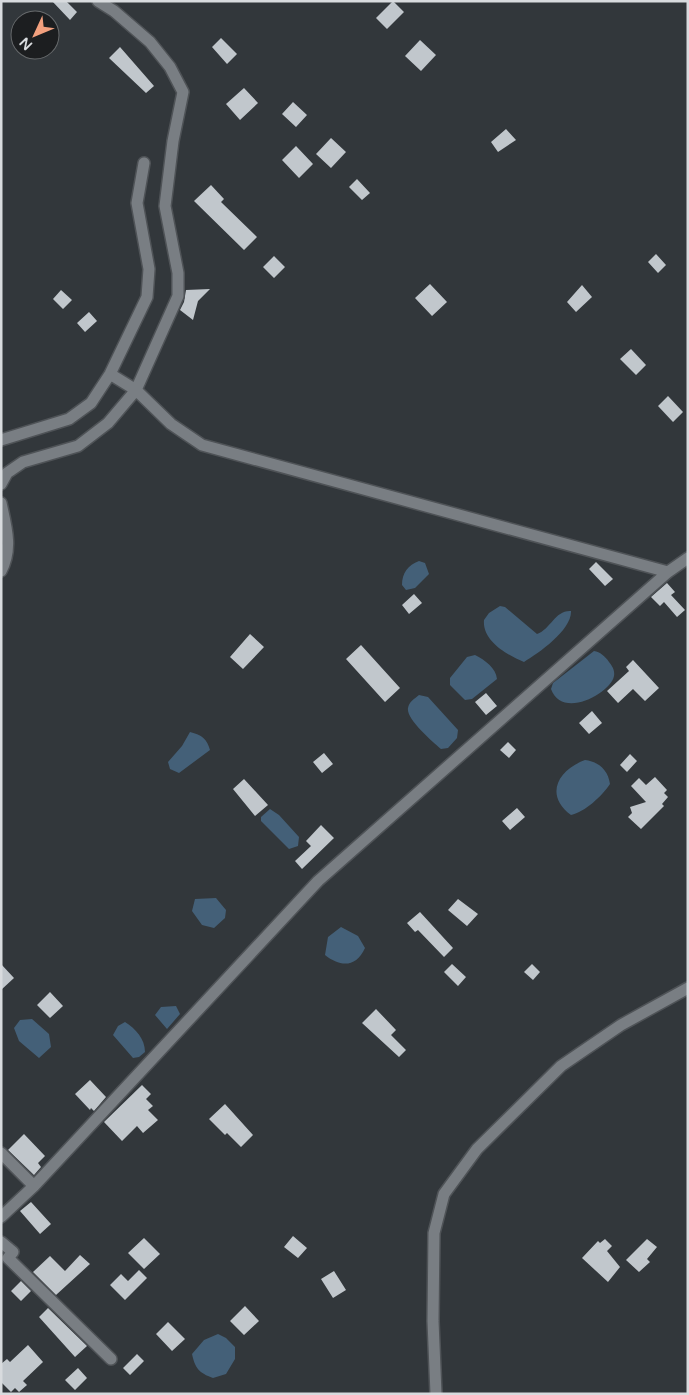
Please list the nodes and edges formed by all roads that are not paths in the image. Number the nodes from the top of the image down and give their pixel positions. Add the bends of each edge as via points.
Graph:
1 (98, 1) edge
2 (144, 163) dead end
3 (110, 374) junction
4 (136, 390) junction
5 (1, 440) edge
6 (1, 484) edge
7 (1, 503) edge
8 (688, 558) edge
9 (1, 571) edge
10 (668, 572) junction
11 (688, 988) edge
12 (1, 1153) edge
13 (34, 1186) junction
14 (1, 1217) edge
15 (1, 1242) edge
16 (111, 1359) dead end
17 (436, 1394) edge

1 - 4 street via 150,42 170,67 182,92 165,206 178,273 178,296
2 - 3 street via 137,202 149,269 147,297
3 - 4 street
3 - 5 street via 91,403 69,419
4 - 6 street via 108,423 78,446 24,462 7,473
4 - 10 street via 170,424 202,445
7 - 9 street via 9,541
8 - 10 street
10 - 13 street via 318,881
11 - 17 street via 621,1025 561,1066 477,1149 444,1194 434,1233
12 - 13 street
13 - 14 street
15 - 16 street via 12,1252 8,1258

